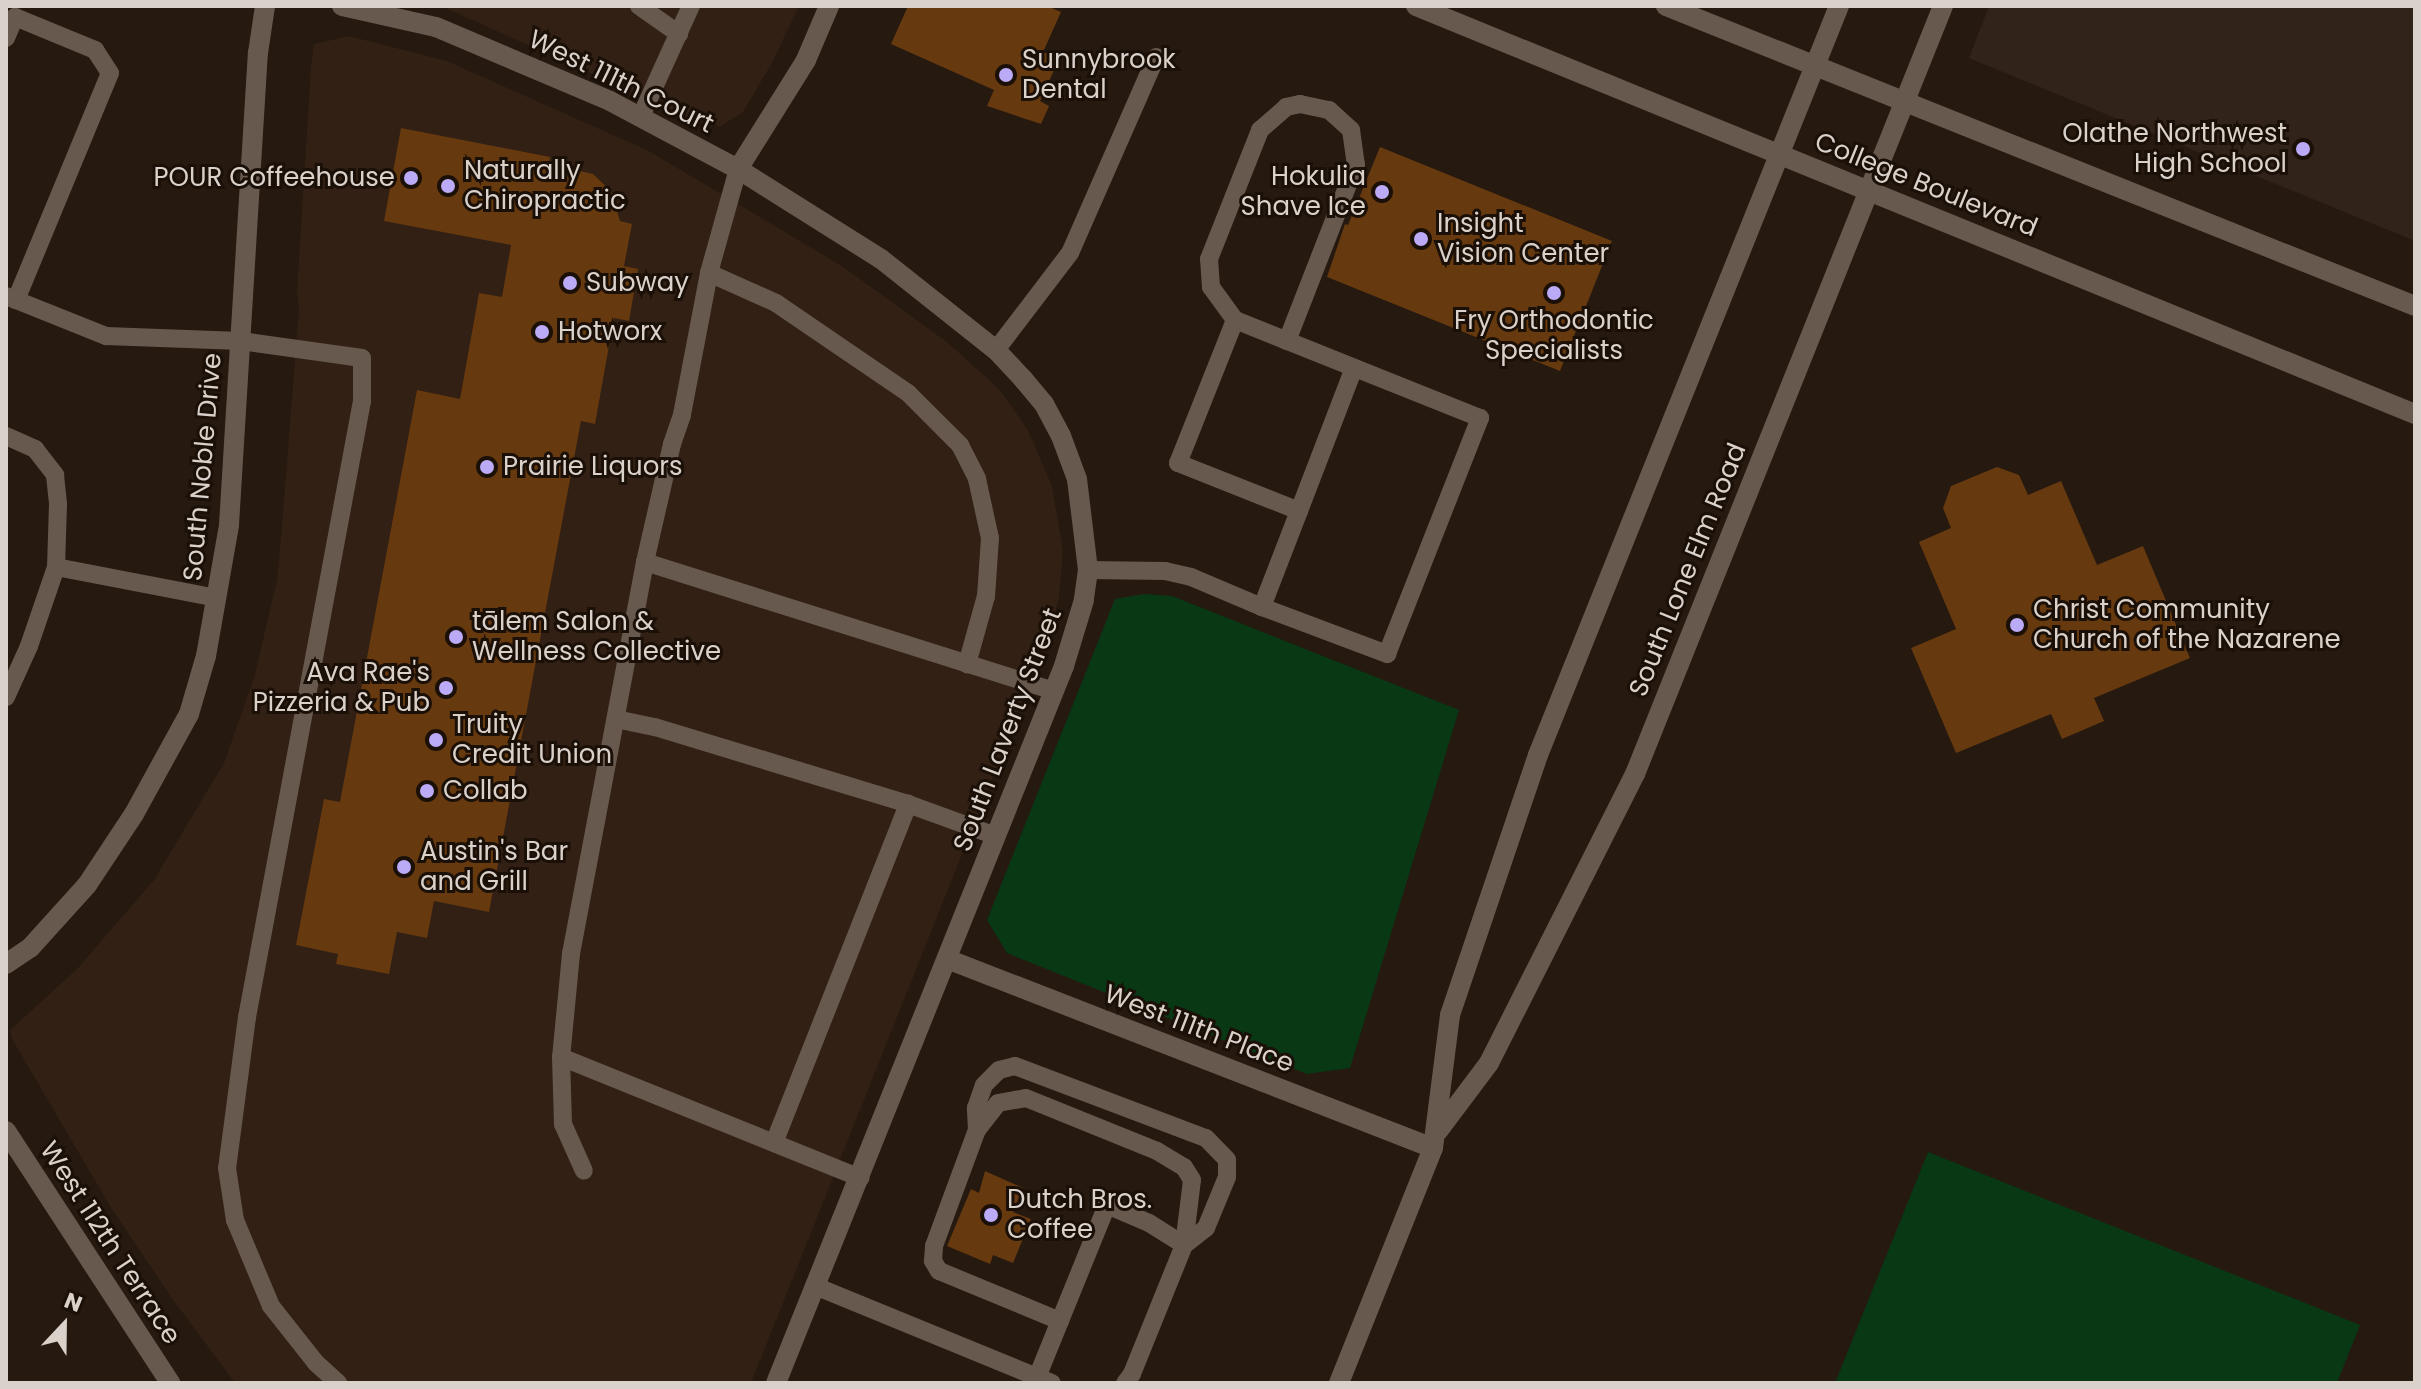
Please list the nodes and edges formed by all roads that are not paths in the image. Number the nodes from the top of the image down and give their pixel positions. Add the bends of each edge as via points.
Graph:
1 (265, 6) edge
2 (342, 6) edge
3 (639, 6) edge
4 (691, 6) edge
5 (829, 6) edge
6 (1416, 6) edge
7 (1666, 6) edge
8 (1839, 6) edge
9 (1943, 6) edge
10 (679, 34) junction
11 (6, 38) edge
12 (1156, 57) dead end
13 (1815, 66) junction
14 (1905, 102) junction
15 (641, 116) junction
16 (1780, 153) junction
17 (738, 169) junction
18 (1869, 190) junction
19 (709, 273) junction
20 (11, 298) edge
21 (2415, 306) edge
22 (1235, 320) junction
23 (241, 341) junction
24 (1287, 341) junction
25 (996, 350) junction
26 (1354, 368) junction
27 (2415, 414) edge
28 (6, 436) edge
29 (1299, 511) junction
30 (645, 562) junction
31 (56, 567) junction
32 (1088, 570) junction
33 (217, 598) junction
34 (1262, 607) junction
35 (967, 664) junction
36 (1054, 691) junction
37 (6, 697) edge
38 (616, 719) junction
39 (908, 804) junction
40 (996, 836) junction
41 (947, 959) junction
42 (6, 964) edge
43 (561, 1057) junction
44 (977, 1130) junction
45 (6, 1131) edge
46 (1435, 1139) junction
47 (774, 1143) junction
48 (584, 1171) dead end
49 (860, 1178) junction
50 (1184, 1245) junction
51 (815, 1286) junction
52 (1060, 1321) junction
53 (1044, 1380) edge
54 (170, 1383) edge
55 (338, 1383) edge
56 (776, 1383) edge
57 (1125, 1383) edge
58 (1339, 1383) edge

1 - 23 street, South Noble Drive
2 - 15 street, West 111th Court via 436,27
3 - 10 lane
4 - 10 lane
5 - 17 street via 806,60
6 - 16 street, College Boulevard
7 - 13 street
8 - 13 street, South Lone Elm Road
9 - 14 street, South Lone Elm Road
10 - 15 lane
11 - 20 lane via 15,17 95,50 110,73
12 - 25 lane via 1070,253
13 - 14 street
13 - 16 street, South Lone Elm Road
14 - 18 street, South Lone Elm Road
14 - 21 street
15 - 17 street, West 111th Court
16 - 18 street, College Boulevard
16 - 46 street, South Lone Elm Road via 1538,755 1450,1015
17 - 19 lane
17 - 25 street, South Laverty Street via 881,259
18 - 27 street, College Boulevard
18 - 46 street, South Lone Elm Road via 1635,774 1489,1063
19 - 30 lane via 682,415
19 - 35 lane via 776,303 908,393 960,445 977,479 990,538 986,596
20 - 23 lane via 106,336
22 - 24 lane
22 - 24 lane via 1211,287 1209,259 1260,130 1286,107 1315,105 1329,110 1351,130 1356,164
22 - 29 lane via 1178,463
23 - 33 street, South Noble Drive via 229,525
23 - 55 lane via 362,358 362,401 247,1017 227,1168 235,1220 271,1306
24 - 26 lane
25 - 32 street, South Laverty Street via 1044,404 1061,436 1077,479
26 - 29 lane
26 - 34 lane via 1480,418 1387,654
28 - 31 lane via 35,449 55,475
29 - 34 lane
30 - 35 lane
30 - 38 lane
31 - 33 lane
31 - 37 lane
32 - 34 lane via 1165,571
32 - 36 street, South Laverty Street via 1084,600
33 - 42 street, South Noble Drive via 189,714 134,814 87,885 30,948
35 - 36 lane
36 - 40 street, South Laverty Street
38 - 39 lane
38 - 43 lane via 571,954
39 - 40 lane
39 - 47 lane
40 - 41 street, South Laverty Street
41 - 46 street, West 111th Place
41 - 49 street, South Laverty Street
43 - 47 lane
43 - 48 lane via 563,1124
44 - 50 lane via 998,1103 1026,1098 1157,1151 1184,1167 1192,1180
44 - 50 lane via 976,1108 984,1085 999,1070 1015,1066 1206,1138 1227,1160 1227,1177 1206,1228
44 - 52 lane via 933,1261 939,1271
45 - 54 street, West 112th Terrace
46 - 58 street, South Lone Elm Road
47 - 49 lane
49 - 51 street, South Laverty Street
50 - 52 lane via 1107,1205
50 - 57 lane
51 - 53 lane
51 - 56 street, South Laverty Street
52 - 53 lane

